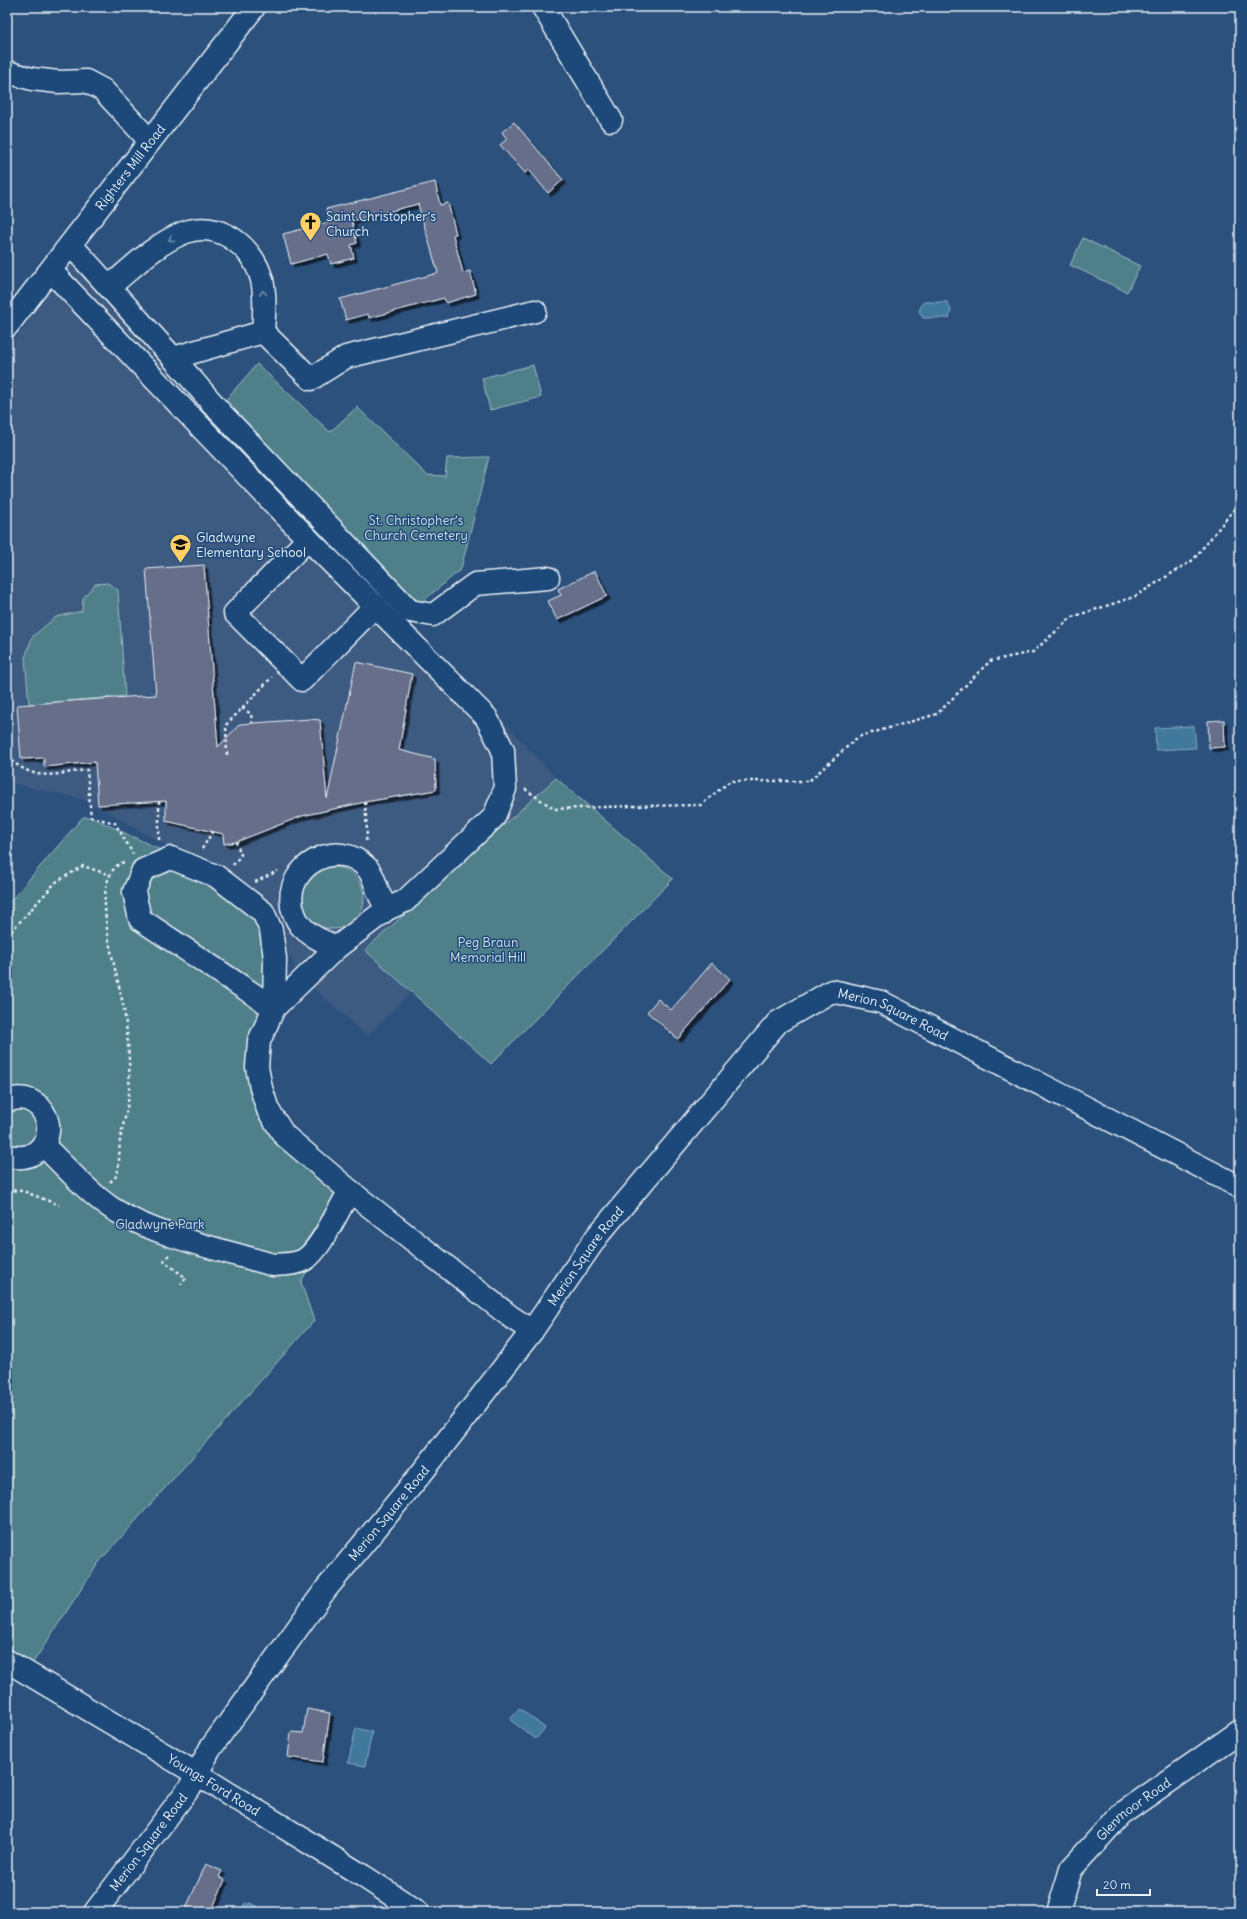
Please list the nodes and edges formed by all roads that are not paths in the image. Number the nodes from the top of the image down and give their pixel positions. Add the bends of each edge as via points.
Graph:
1 (254, 7) edge
2 (543, 7) edge
3 (7, 72) edge
4 (611, 120) dead end
5 (150, 141) junction
6 (71, 245) junction
7 (51, 271) junction
8 (109, 288) junction
9 (535, 311) dead end
10 (7, 326) edge
11 (263, 332) junction
12 (173, 358) junction
13 (308, 539) junction
14 (548, 578) dead end
15 (374, 606) junction
16 (387, 909) junction
17 (336, 948) junction
18 (274, 1008) junction
19 (7, 1101) edge
20 (43, 1145) junction
21 (7, 1155) edge
22 (1240, 1187) edge
23 (350, 1191) junction
24 (532, 1331) junction
25 (7, 1661) edge
26 (1240, 1731) edge
27 (197, 1774) junction
28 (95, 1912) edge
29 (418, 1912) edge
30 (1058, 1912) edge

1 - 5 street, Righters Mill Road
2 - 4 street
3 - 5 street via 32,79 58,82 86,81 103,90
5 - 6 street, Righters Mill Road
6 - 7 street, Righters Mill Road
6 - 8 street
7 - 10 street, Righters Mill Road
7 - 13 street
11 -> 8 street via 264,295 258,270 240,244 213,229 189,231 163,243
8 - 12 street
9 - 11 street via 346,357 311,379
11 - 12 street
12 - 14 street via 221,413 410,611 433,615 475,584
13 - 15 street
13 - 15 street via 235,613 285,664 302,680
15 - 16 street via 486,717 503,750 505,789 494,817 405,901
16 - 17 street
16 - 17 street via 379,895 375,880 367,868 355,859 340,855 325,856 312,862 300,872 293,885 291,900 294,914 302,927 314,937
17 - 18 street
18 - 18 street via 140,919 134,892 139,864 171,858 216,876 263,912 271,930 275,958
18 - 23 street via 259,1041 257,1067 268,1110 284,1136
19 - 20 street via 27,1099 40,1108 48,1122 49,1130
20 - 21 street via 28,1156 19,1158
20 - 23 street via 94,1195 112,1208 154,1229 274,1265 302,1261 313,1253
22 - 24 street, Merion Square Road via 881,1002 832,991 778,1022 598,1235
23 - 24 street
24 - 27 street, Merion Square Road via 424,1470 326,1589 210,1749
25 - 27 street, Youngs Ford Road
26 - 30 street, Glenmoor Road via 1120,1815 1071,1869
27 - 28 street, Merion Square Road via 190,1787
27 - 29 street, Youngs Ford Road

